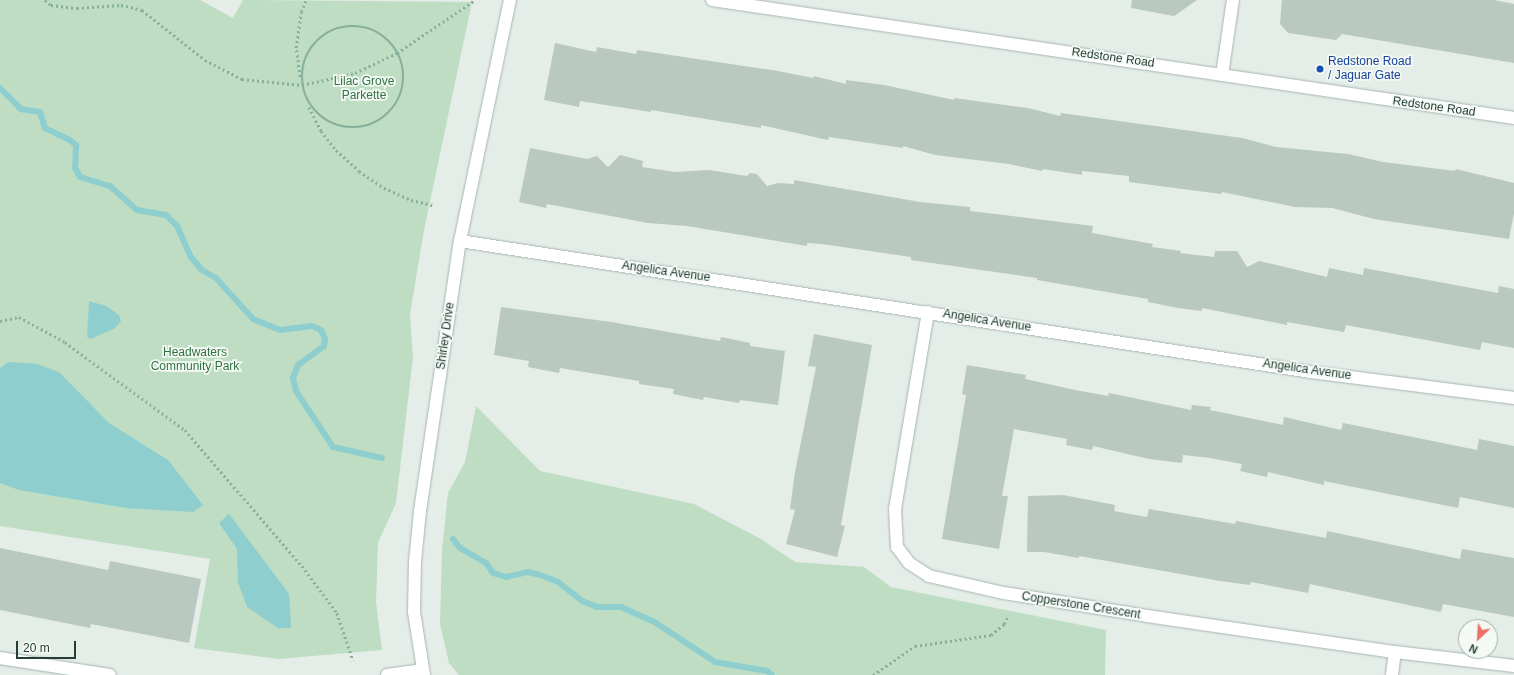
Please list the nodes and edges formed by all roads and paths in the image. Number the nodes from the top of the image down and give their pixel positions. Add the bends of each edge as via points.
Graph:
1 (45, 0) edge
2 (306, 0) edge
3 (474, 0) edge
4 (510, 0) edge
5 (712, 0) edge
6 (1233, 0) edge
7 (397, 53) junction
8 (1222, 75) junction
9 (302, 85) junction
10 (304, 94) junction
11 (1514, 118) edge
12 (432, 205) dead end
13 (460, 241) junction
14 (928, 312) junction
15 (0, 321) edge
16 (1514, 398) edge
17 (1007, 618) dead end
18 (1395, 652) junction
19 (0, 658) edge
20 (353, 660) dead end
21 (1514, 666) edge
22 (423, 673) edge
23 (110, 675) edge
24 (387, 675) edge
25 (873, 675) edge
26 (1392, 675) edge

1 - 9 path via 51,6 77,8 121,5 142,10 206,60 242,79
2 - 9 path via 301,12 296,48
3 - 7 path
4 - 13 street, Shirley Drive
5 - 8 street, Redstone Road
6 - 8 street
7 - 9 path via 355,74
7 - 9 path via 391,43 372,30 346,26 332,30 319,38 309,50 303,64
7 - 10 path via 404,73 403,90 396,106 384,118 369,126 353,129 336,126 321,118 310,107
8 - 11 street, Redstone Road
9 - 10 path
10 - 12 path via 321,131 336,150 359,171 384,188 411,200
13 - 14 street, Angelica Avenue
13 - 22 street, Shirley Drive via 415,562 414,612
14 - 16 street, Angelica Avenue via 1311,372
14 - 18 street, Copperstone Crescent via 895,509 897,547 909,563 929,576 1004,593
15 - 20 path via 19,317 65,342 185,430 302,566 337,613
17 - 25 path via 991,635 915,646
18 - 21 street, Copperstone Crescent
18 - 26 street
19 - 23 street
22 - 24 street

